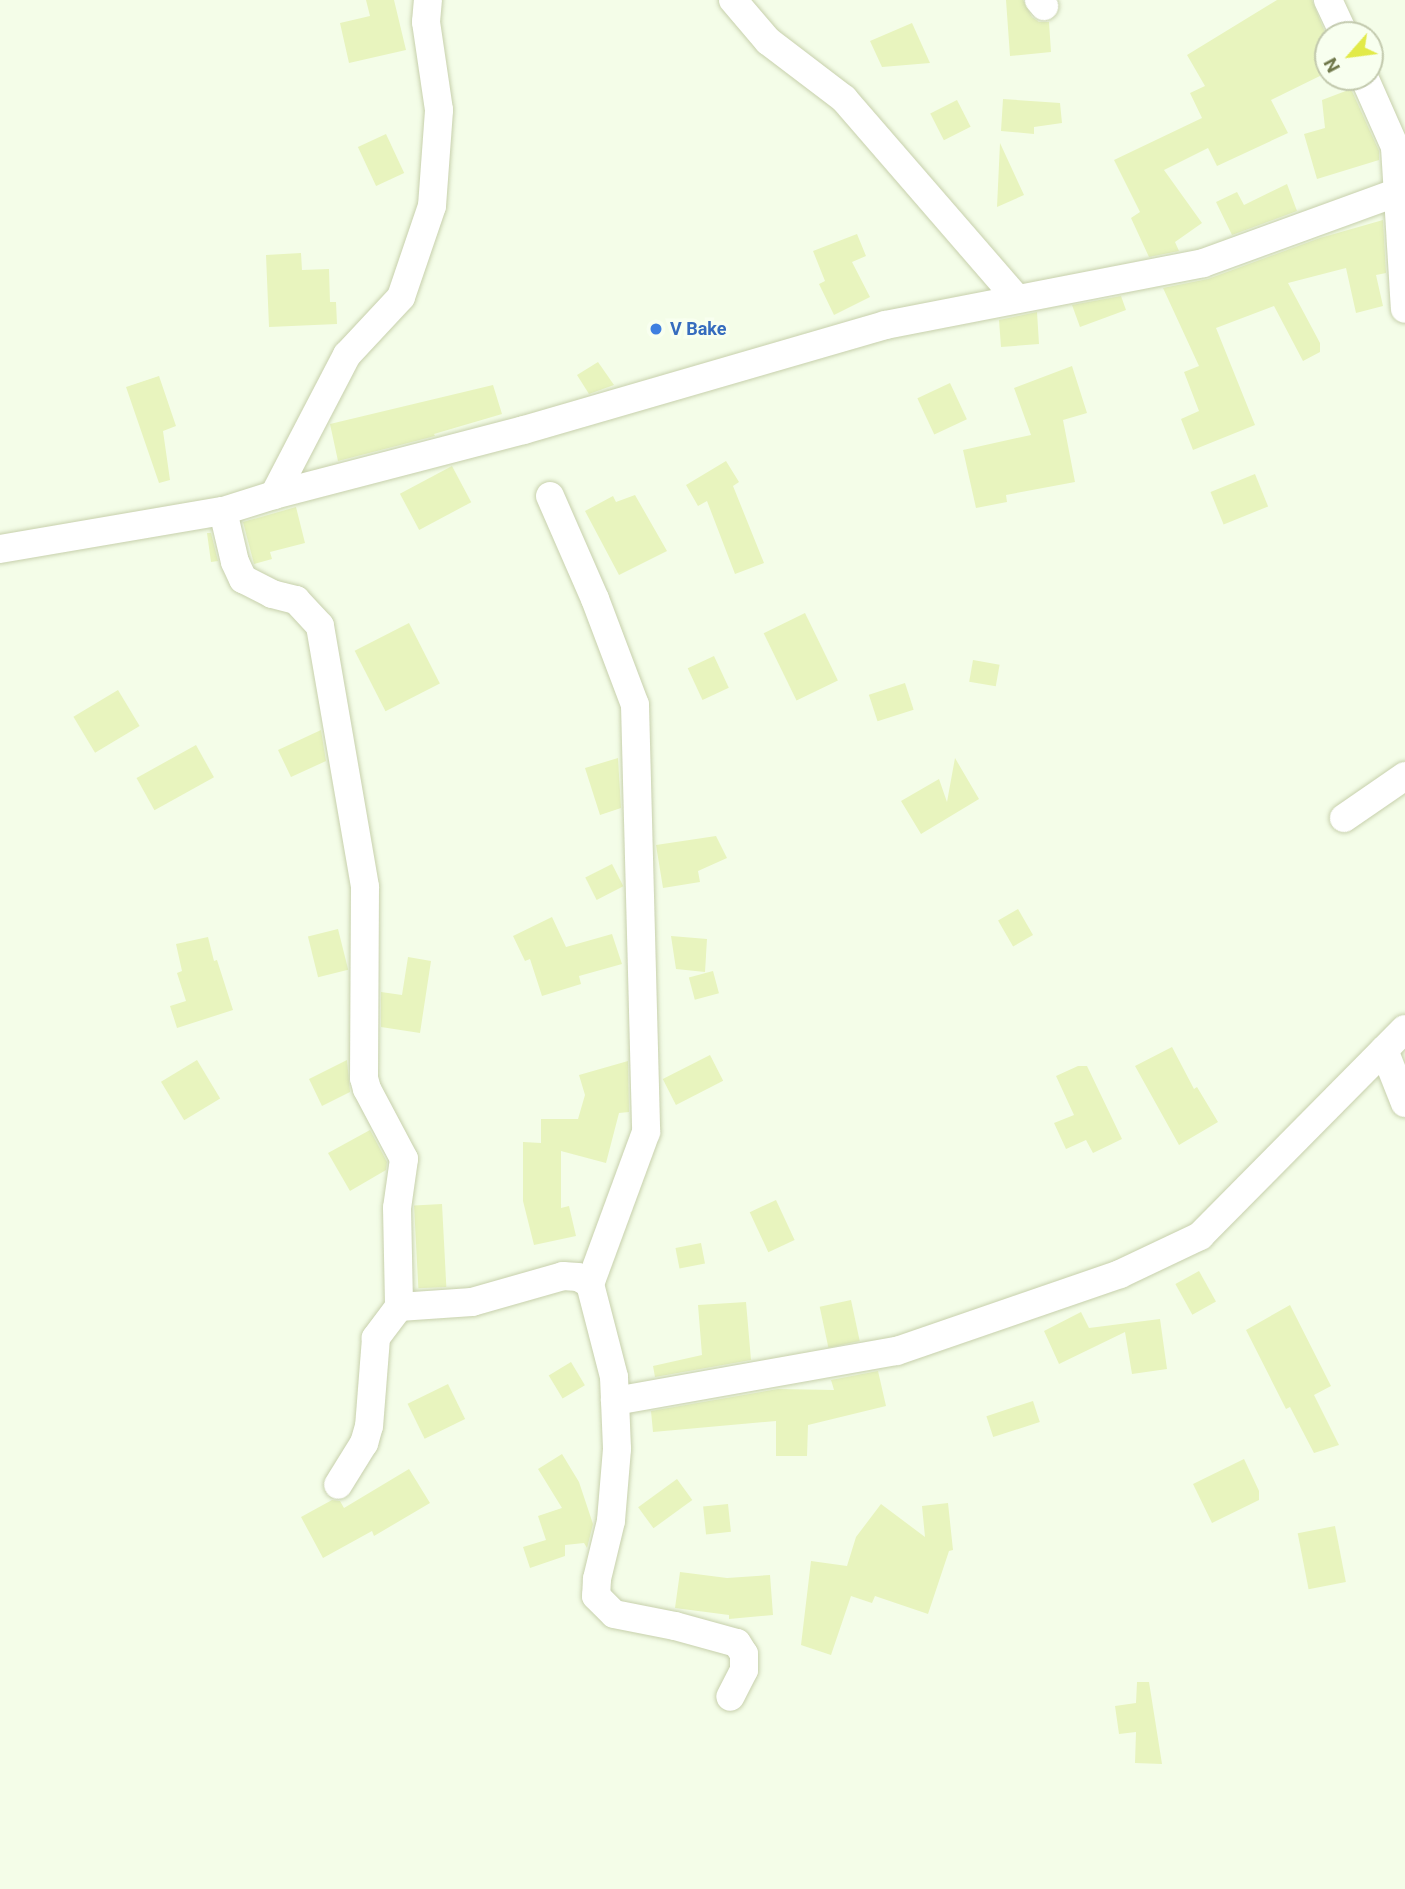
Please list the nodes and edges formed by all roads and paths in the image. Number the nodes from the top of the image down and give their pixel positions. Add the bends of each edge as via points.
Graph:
1 (428, 0) edge
2 (733, 0) edge
3 (1328, 0) edge
4 (1338, 21) edge
5 (1370, 91) edge
6 (1398, 192) junction
7 (1017, 299) junction
8 (1405, 309) edge
9 (274, 495) junction
10 (550, 496) dead end
11 (223, 511) junction
12 (0, 549) edge
13 (1405, 776) edge
14 (1344, 818) dead end
15 (1405, 1029) edge
16 (1384, 1051) junction
17 (1405, 1103) edge
18 (590, 1284) junction
19 (399, 1307) junction
20 (615, 1401) junction
21 (338, 1485) dead end
22 (730, 1697) dead end

1 - 9 street via 426,22 439,110 432,206 401,297 347,355
2 - 7 street via 768,41 844,99
3 - 4 street
5 - 6 street via 1395,147
6 - 7 street via 1203,264
6 - 8 street
7 - 9 street via 884,325 524,430
9 - 11 street
10 - 18 street via 635,705 646,1132
11 - 12 street
11 - 19 street via 243,579 296,600 320,626 365,887 364,1078 404,1159 397,1208
13 - 14 street
15 - 16 street
16 - 17 street
16 - 20 street via 1200,1236 1120,1275 897,1350
18 - 19 street via 563,1276 472,1302
18 - 20 street via 614,1377
19 - 21 street via 376,1338 369,1426
20 - 22 street via 617,1449 611,1521 596,1596 614,1614 737,1643 744,1654 744,1670

